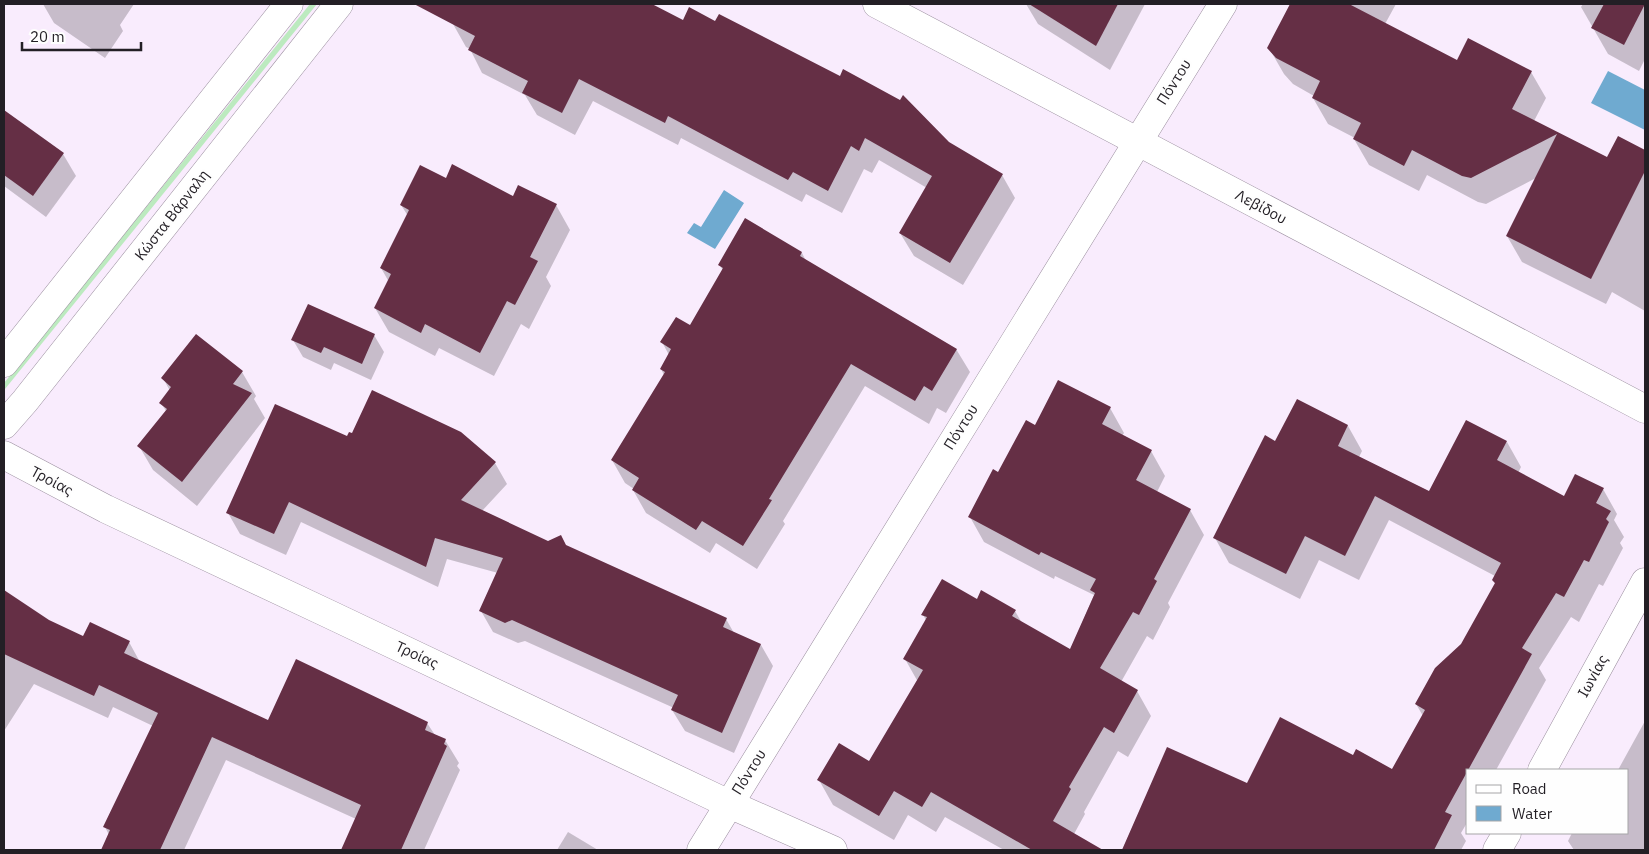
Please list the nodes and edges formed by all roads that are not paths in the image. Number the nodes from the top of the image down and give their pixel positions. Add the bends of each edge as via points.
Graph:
1 (289, 4) edge
2 (339, 4) edge
3 (877, 4) edge
4 (1222, 4) edge
5 (1136, 142) junction
6 (4, 363) edge
7 (1645, 409) edge
8 (4, 425) edge
9 (4, 455) edge
10 (1645, 582) edge
11 (1543, 769) edge
12 (729, 804) junction
13 (1506, 834) edge
14 (701, 850) edge
15 (833, 850) edge
16 (1497, 850) edge

1 - 6 street
2 - 8 street, Κώστα Βάρναλη
3 - 5 street, Λεβίδου
4 - 5 street, Πόντου
5 - 7 street, Λεβίδου
5 - 12 street, Πόντου
9 - 12 street, Τροίας via 106,509
10 - 11 street, Ιωνίας
12 - 14 street, Πόντου
12 - 15 street, Τροίας
13 - 16 street

